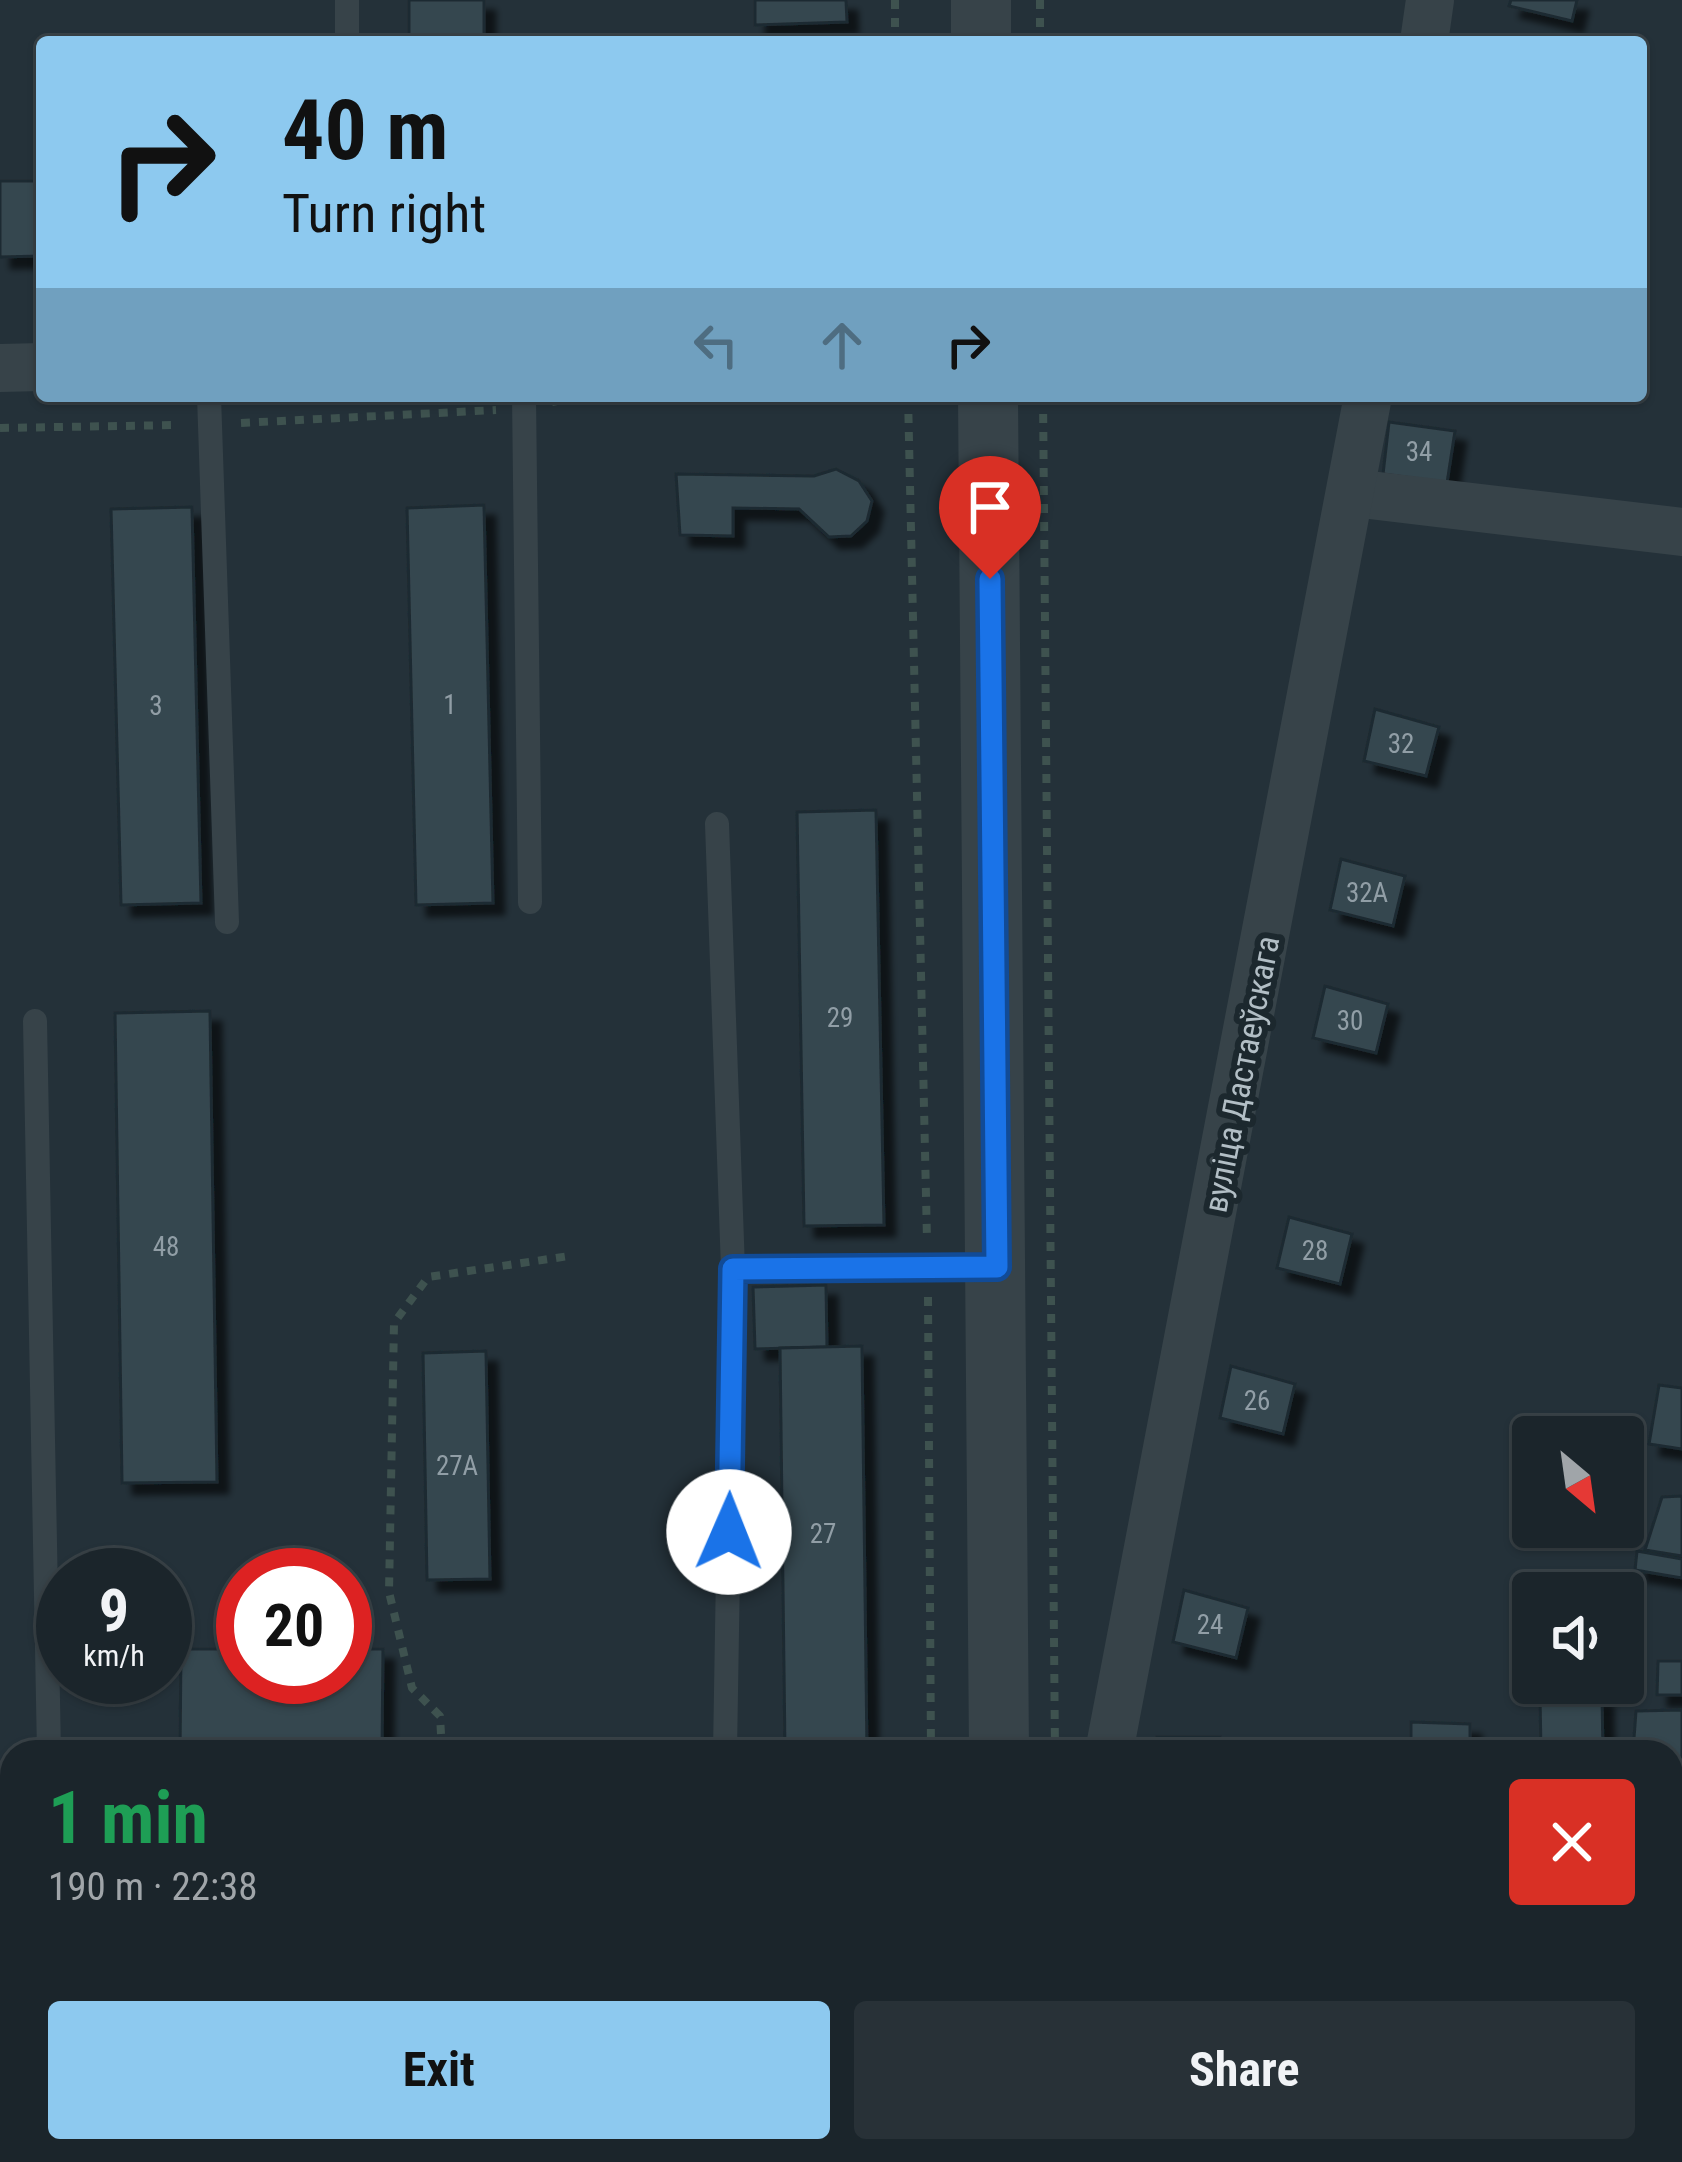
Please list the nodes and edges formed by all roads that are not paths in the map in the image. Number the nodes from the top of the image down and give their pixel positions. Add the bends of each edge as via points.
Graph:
1 (347, 0) edge
2 (981, 0) edge
3 (1430, 0) edge
4 (347, 36) edge
5 (981, 36) edge
6 (1425, 36) edge
7 (36, 367) edge
8 (0, 368) edge
9 (208, 402) edge
10 (524, 402) edge
11 (988, 402) edge
12 (1367, 402) edge
13 (1353, 493) junction
14 (1682, 532) edge
15 (717, 824) dead end
16 (530, 902) dead end
17 (226, 922) dead end
18 (35, 1022) dead end
19 (997, 1267) junction
20 (733, 1269) junction
21 (49, 1740) edge
22 (725, 1740) edge
23 (999, 1740) edge
24 (1111, 1740) edge

1 - 4 lane
2 - 5 street
3 - 6 street
7 - 8 street
9 - 17 lane
10 - 16 lane
11 - 19 street
12 - 13 street, вуліца Дастаеўскага
13 - 14 street
13 - 24 street, вуліца Дастаеўскага
15 - 20 lane
18 - 21 lane
19 - 20 lane
19 - 23 street
20 - 22 lane

